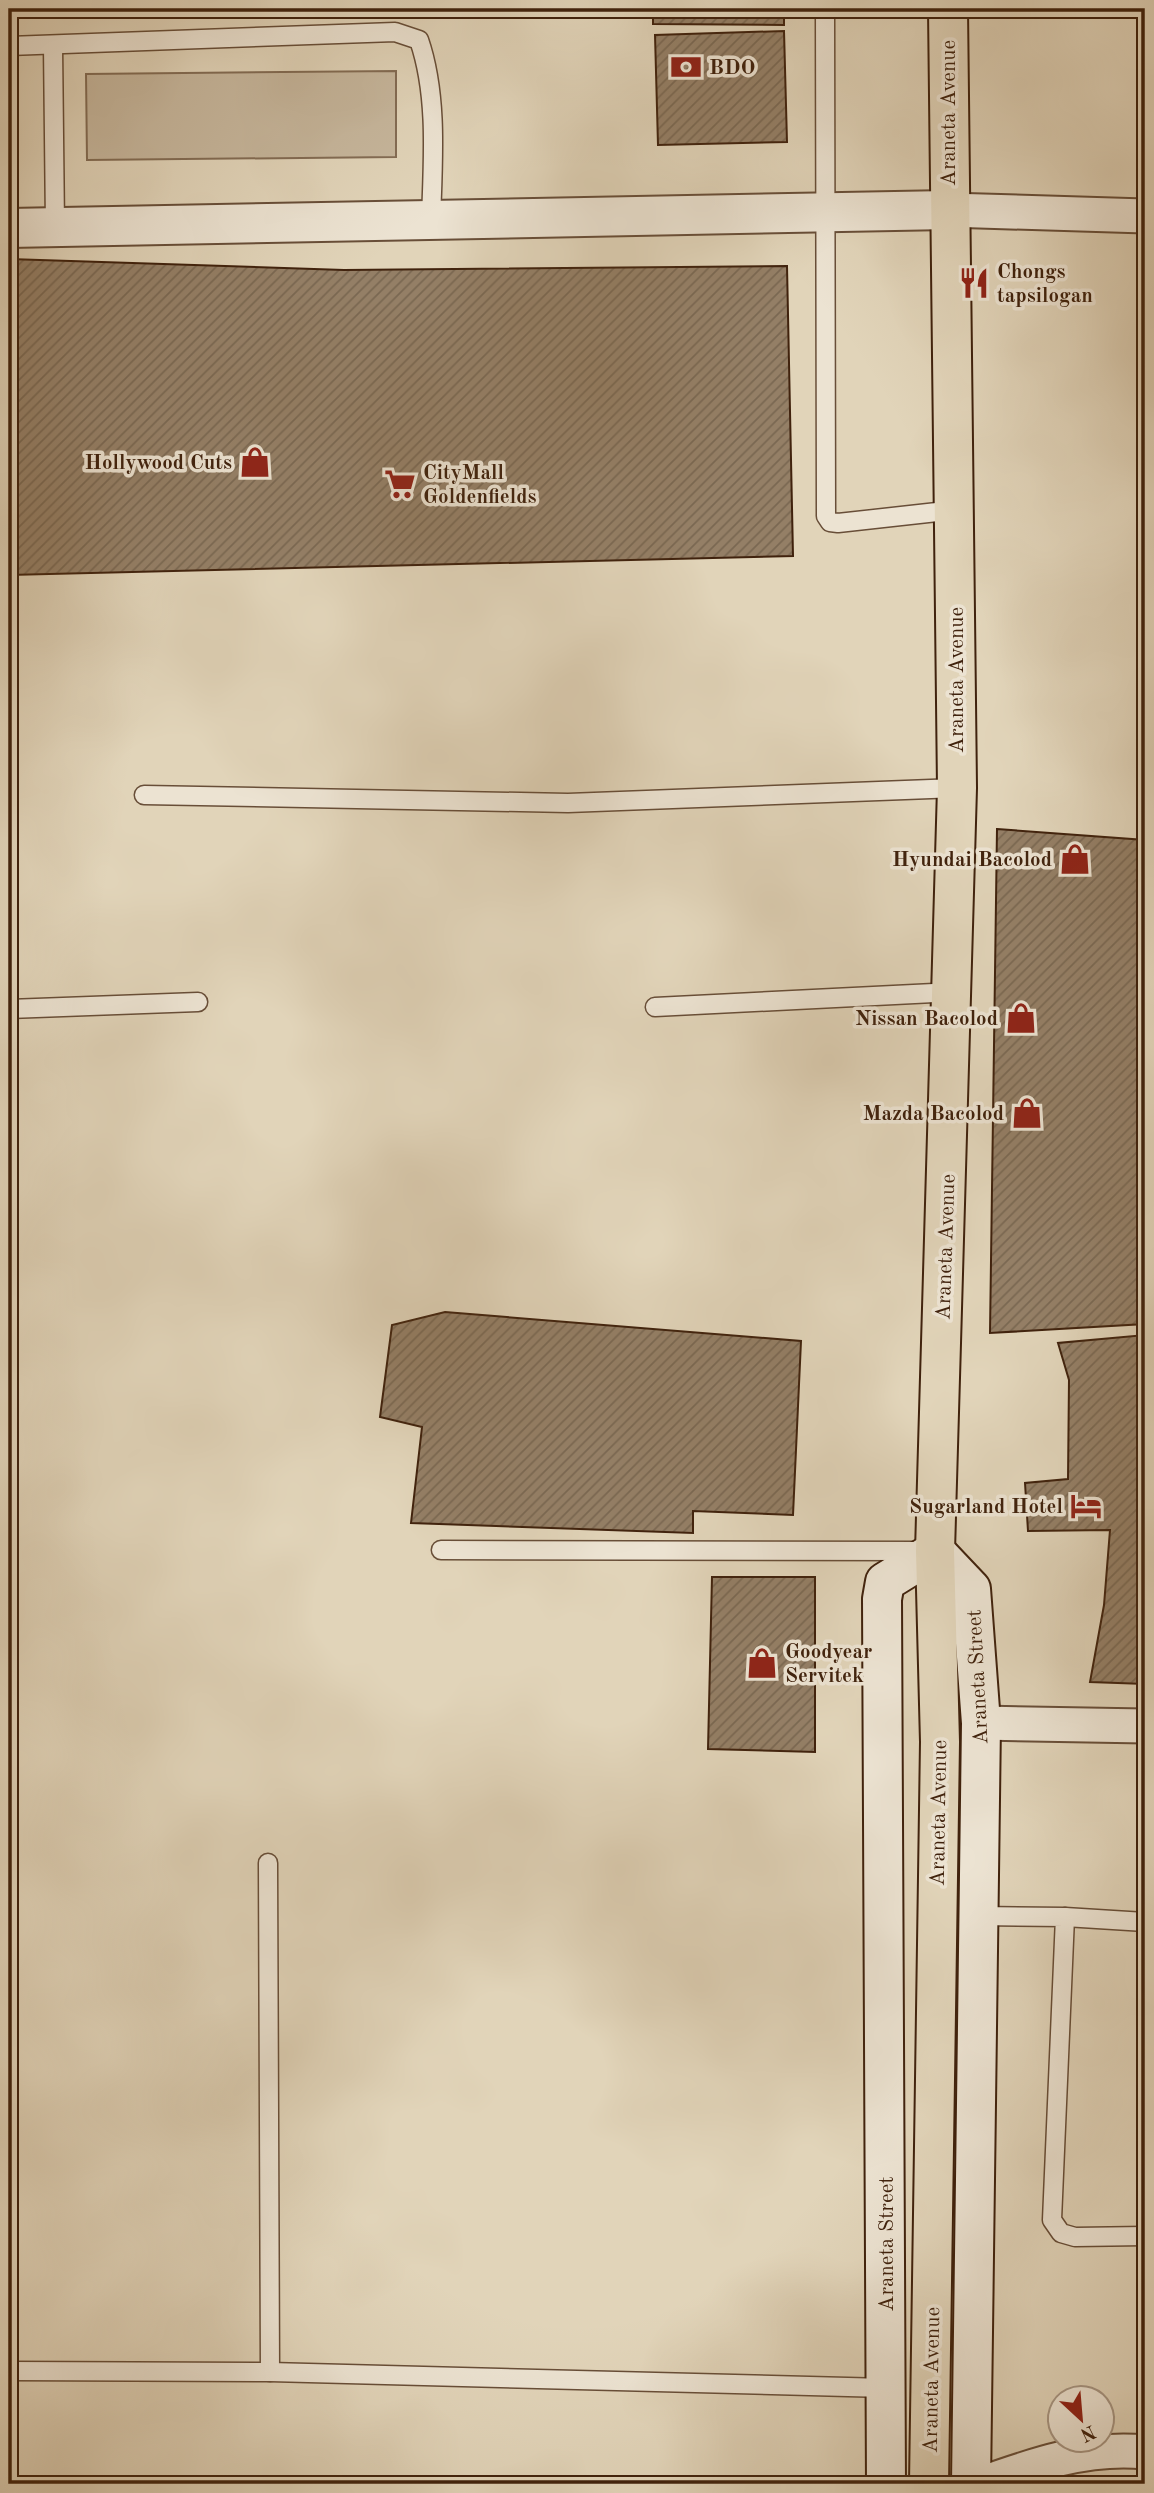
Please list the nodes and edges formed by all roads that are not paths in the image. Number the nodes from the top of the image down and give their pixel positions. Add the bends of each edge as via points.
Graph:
1 (825, 9) edge
2 (948, 9) edge
3 (9, 46) edge
4 (53, 46) junction
5 (948, 210) junction
6 (825, 211) junction
7 (1145, 216) edge
8 (431, 219) junction
9 (55, 227) junction
10 (9, 228) edge
11 (955, 510) junction
12 (957, 788) junction
13 (144, 795) dead end
14 (954, 992) junction
15 (198, 1002) dead end
16 (654, 1007) dead end
17 (9, 1009) edge
18 (441, 1550) dead end
19 (935, 1552) junction
20 (981, 1723) junction
21 (1145, 1726) edge
22 (268, 1863) dead end
23 (978, 1916) junction
24 (1065, 1917) junction
25 (1145, 1922) edge
26 (1145, 2236) edge
27 (9, 2371) edge
28 (270, 2372) junction
29 (886, 2388) junction
30 (1145, 2452) edge
31 (886, 2484) edge
32 (929, 2484) edge
33 (971, 2484) edge
34 (980, 2484) edge

1 - 6 lane
2 - 5 main road, Araneta Avenue
3 - 4 lane
4 - 8 lane via 395,32 419,40 428,68
4 - 9 lane
5 - 6 main road
5 - 7 street
5 - 11 main road, Araneta Avenue
6 - 8 main road
6 - 11 lane via 826,516 838,523
8 - 9 main road
9 - 10 main road
11 - 12 main road, Araneta Avenue
12 - 13 lane via 568,803
12 - 14 main road, Araneta Avenue
14 - 16 lane
14 - 19 main road, Araneta Avenue
15 - 17 lane
18 - 19 lane
19 - 20 main road, Araneta Street via 971,1588
19 - 29 main road, Araneta Street via 885,1582 882,1600
19 - 32 main road, Araneta Avenue via 940,1742
20 - 21 street
20 - 23 main road, Araneta Street
22 - 28 lane
23 - 24 lane
23 - 33 main road, Araneta Street
24 - 25 lane
24 - 26 lane via 1052,2220 1061,2233 1075,2237
27 - 28 lane
28 - 29 lane
29 - 31 main road, Araneta Street
30 - 34 street via 1072,2455

